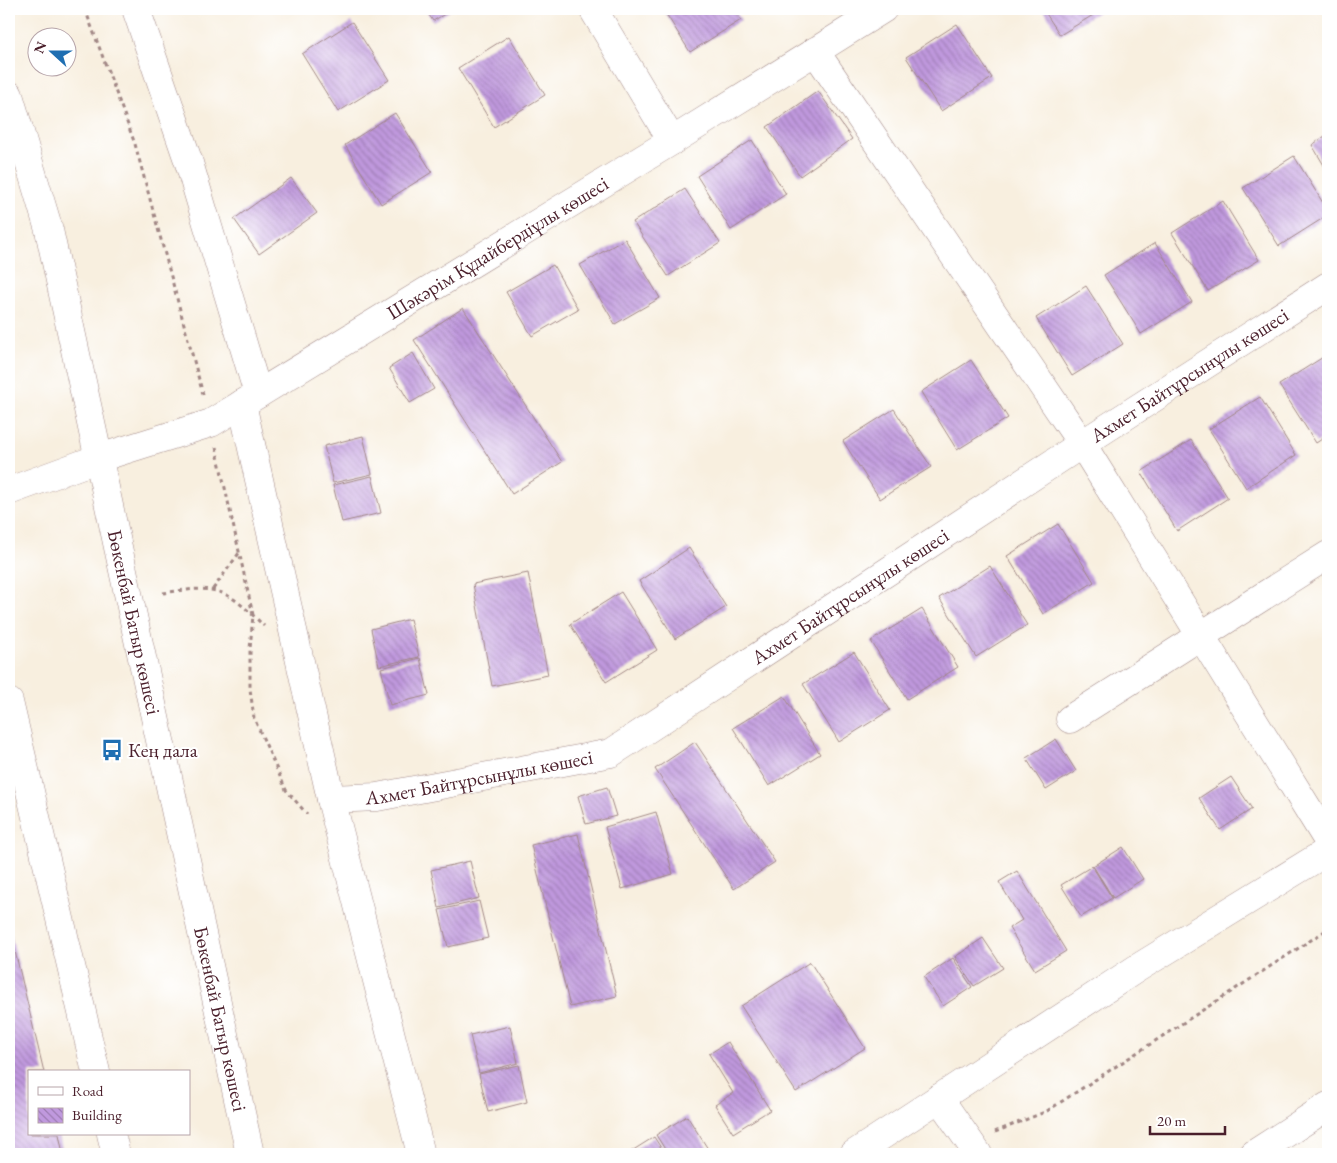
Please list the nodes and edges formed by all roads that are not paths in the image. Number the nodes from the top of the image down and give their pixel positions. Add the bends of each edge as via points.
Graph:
1 (136, 9) edge
2 (593, 9) edge
3 (883, 9) edge
4 (815, 51) junction
5 (9, 94) edge
6 (672, 141) junction
7 (1328, 286) edge
8 (250, 399) junction
9 (1082, 444) junction
10 (99, 458) junction
11 (9, 491) edge
12 (1328, 555) edge
13 (1201, 635) junction
14 (9, 702) edge
15 (1070, 719) dead end
16 (331, 800) junction
17 (1328, 841) edge
18 (1328, 851) edge
19 (96, 1070) edge
20 (939, 1098) junction
21 (1328, 1106) edge
22 (112, 1136) edge
23 (973, 1148) edge
24 (1258, 1153) edge
25 (116, 1154) edge
26 (250, 1154) edge
27 (421, 1154) edge
28 (854, 1154) edge

1 - 8 street via 188,163
2 - 6 street
3 - 4 street, Шәкәрім Құдайбердіұлы көшесі
4 - 6 street, Шәкәрім Құдайбердіұлы көшесі
4 - 9 street
5 - 10 street, Бөкенбай Батыр көшесі via 49,230
6 - 8 street, Шәкәрім Құдайбердіұлы көшесі
7 - 9 street, Ахмет Байтұрсынұлы көшесі
8 - 10 street, Шәкәрім Құдайбердіұлы көшесі via 211,422
8 - 16 street via 298,656
9 - 13 street
9 - 16 street, Ахмет Байтұрсынұлы көшесі via 612,754 377,797
10 - 11 street, Шәкәрім Құдайбердіұлы көшесі
10 - 26 street, Бөкенбай Батыр көшесі
12 - 13 street
13 - 15 street
13 - 17 street
14 - 19 street
16 - 27 street
18 - 20 street via 1136,969
20 - 23 street
20 - 28 street
21 - 24 street
22 - 25 street

